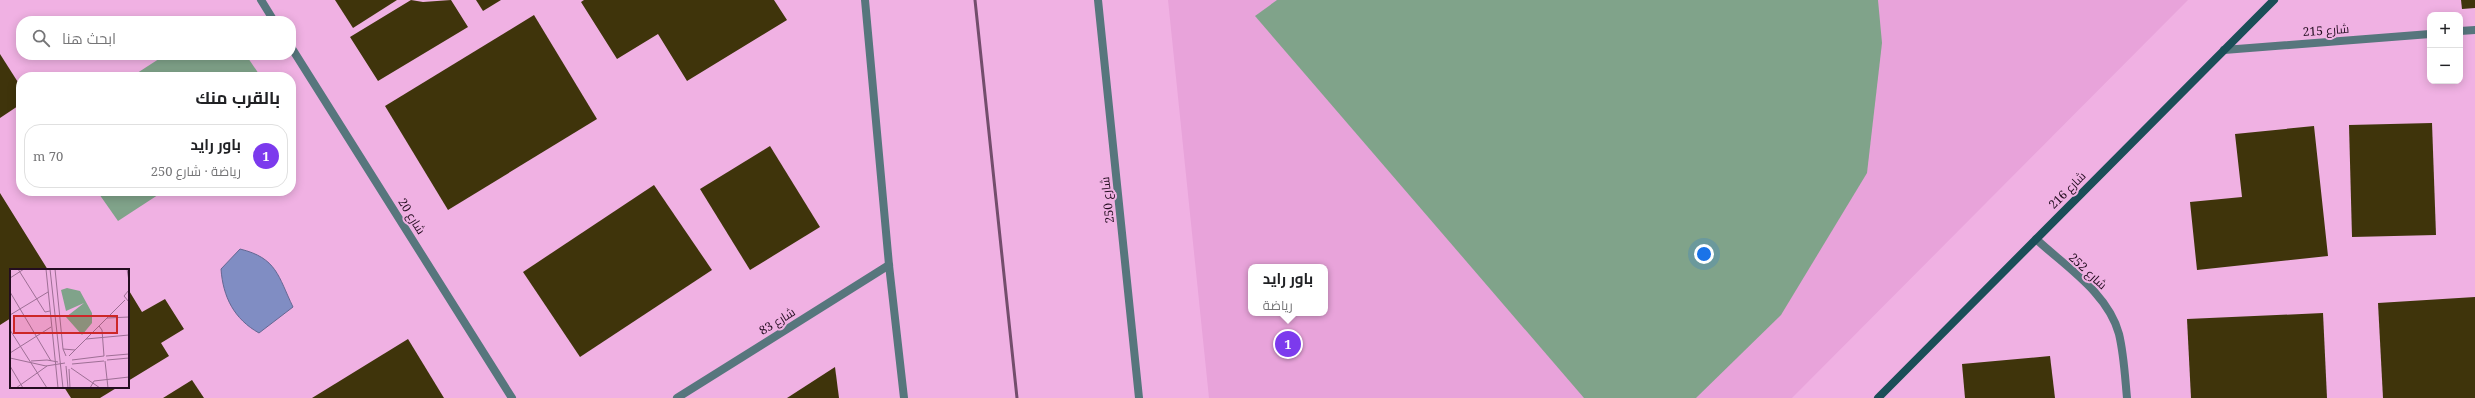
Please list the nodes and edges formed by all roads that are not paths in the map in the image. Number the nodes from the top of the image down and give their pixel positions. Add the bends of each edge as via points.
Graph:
1 (261, 0) edge
2 (866, 0) edge
3 (1098, 0) edge
4 (2274, 0) edge
5 (271, 16) edge
6 (2475, 30) edge
7 (2463, 32) edge
8 (2427, 34) edge
9 (2224, 50) junction
10 (296, 55) edge
11 (2036, 239) junction
12 (889, 265) junction
13 (512, 398) edge
14 (677, 398) edge
15 (904, 398) edge
16 (1139, 398) edge
17 (1878, 398) edge
18 (2127, 398) edge

1 - 5 street
2 - 12 street
3 - 16 street, شارع 250
4 - 9 main road, شارع 216
6 - 7 street
8 - 9 street, شارع 215
9 - 11 main road, شارع 216
10 - 13 street, شارع 20
11 - 17 main road, شارع 216
11 - 18 street, شارع 252 via 2098,296 2110,314 2119,333
12 - 14 street, شارع 83
12 - 15 street

